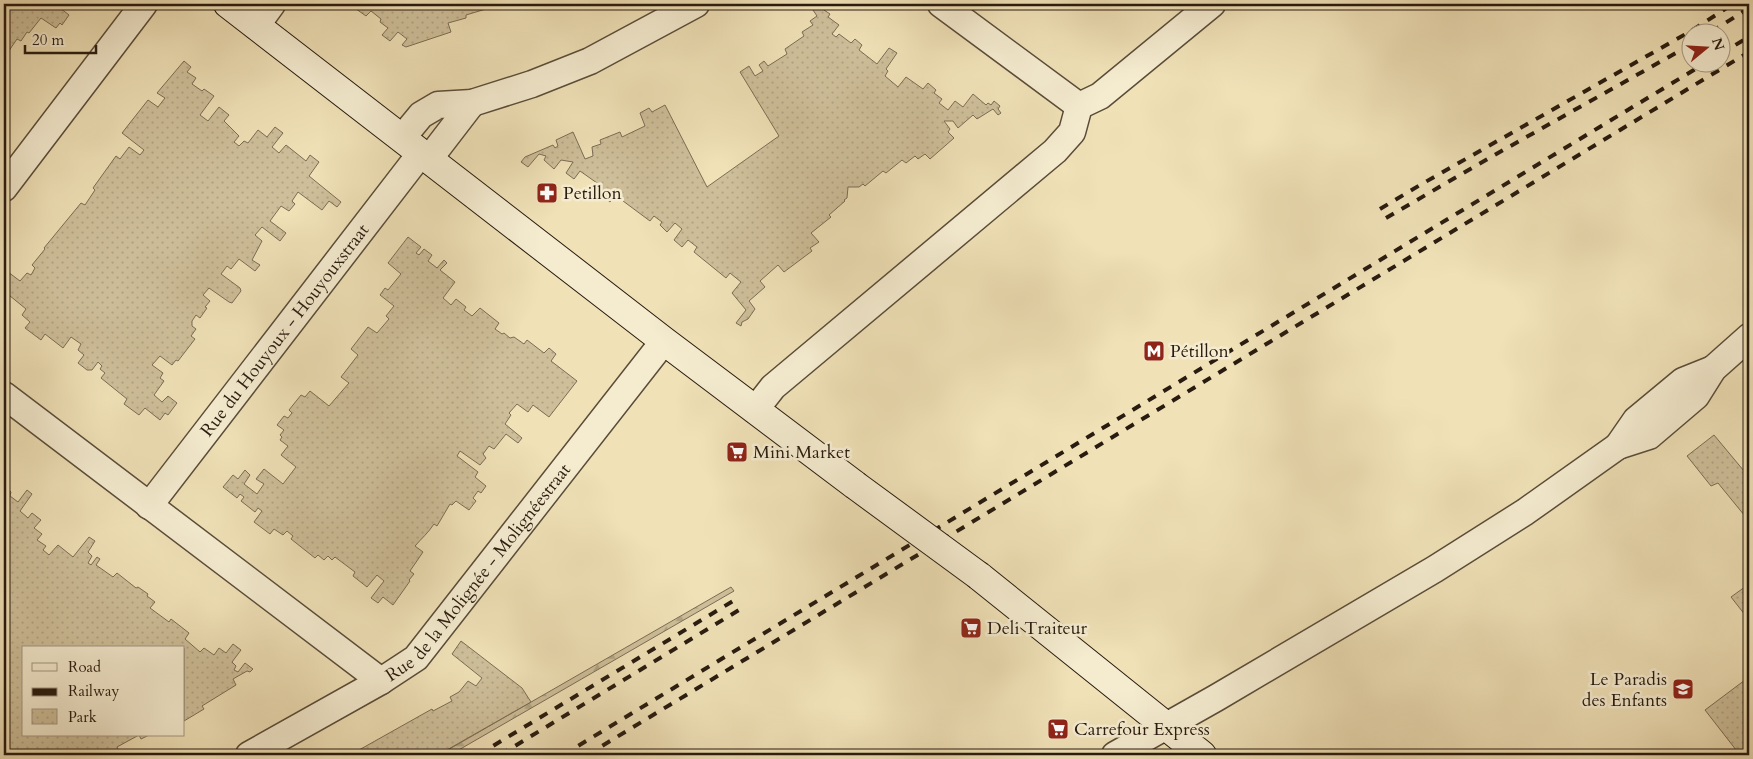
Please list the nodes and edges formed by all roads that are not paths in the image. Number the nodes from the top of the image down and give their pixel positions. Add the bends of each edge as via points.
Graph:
1 (144, 4) edge
2 (228, 4) edge
3 (272, 4) edge
4 (696, 4) edge
5 (941, 4) edge
6 (1212, 4) edge
7 (256, 26) junction
8 (472, 103) junction
9 (1079, 106) junction
10 (417, 150) junction
11 (4, 188) edge
12 (1749, 337) edge
13 (664, 341) junction
14 (4, 395) edge
15 (755, 410) junction
16 (149, 506) junction
17 (381, 681) junction
18 (1166, 726) junction
19 (249, 755) edge
20 (1115, 755) edge
21 (1202, 755) edge

1 - 11 street
2 - 7 street
3 - 7 street
4 - 8 street via 590,61
5 - 9 street
6 - 9 street via 1100,96
7 - 10 street
8 - 10 street
8 - 10 street via 438,105 421,115
9 - 15 street via 1072,132 1055,150 773,387
10 - 13 street
10 - 16 street, Rue du Houyoux - Houyouxstraat
12 - 18 street via 1713,369 1696,396 1649,436 1618,446 1525,512 1435,569
13 - 15 street
13 - 17 street, Rue de la Molignée - Molignéestraat via 416,658
14 - 16 street
15 - 18 street, bridge via 979,576
16 - 17 street
17 - 19 street, Rue de la Molignée - Molignéestraat
18 - 20 street
18 - 21 street

